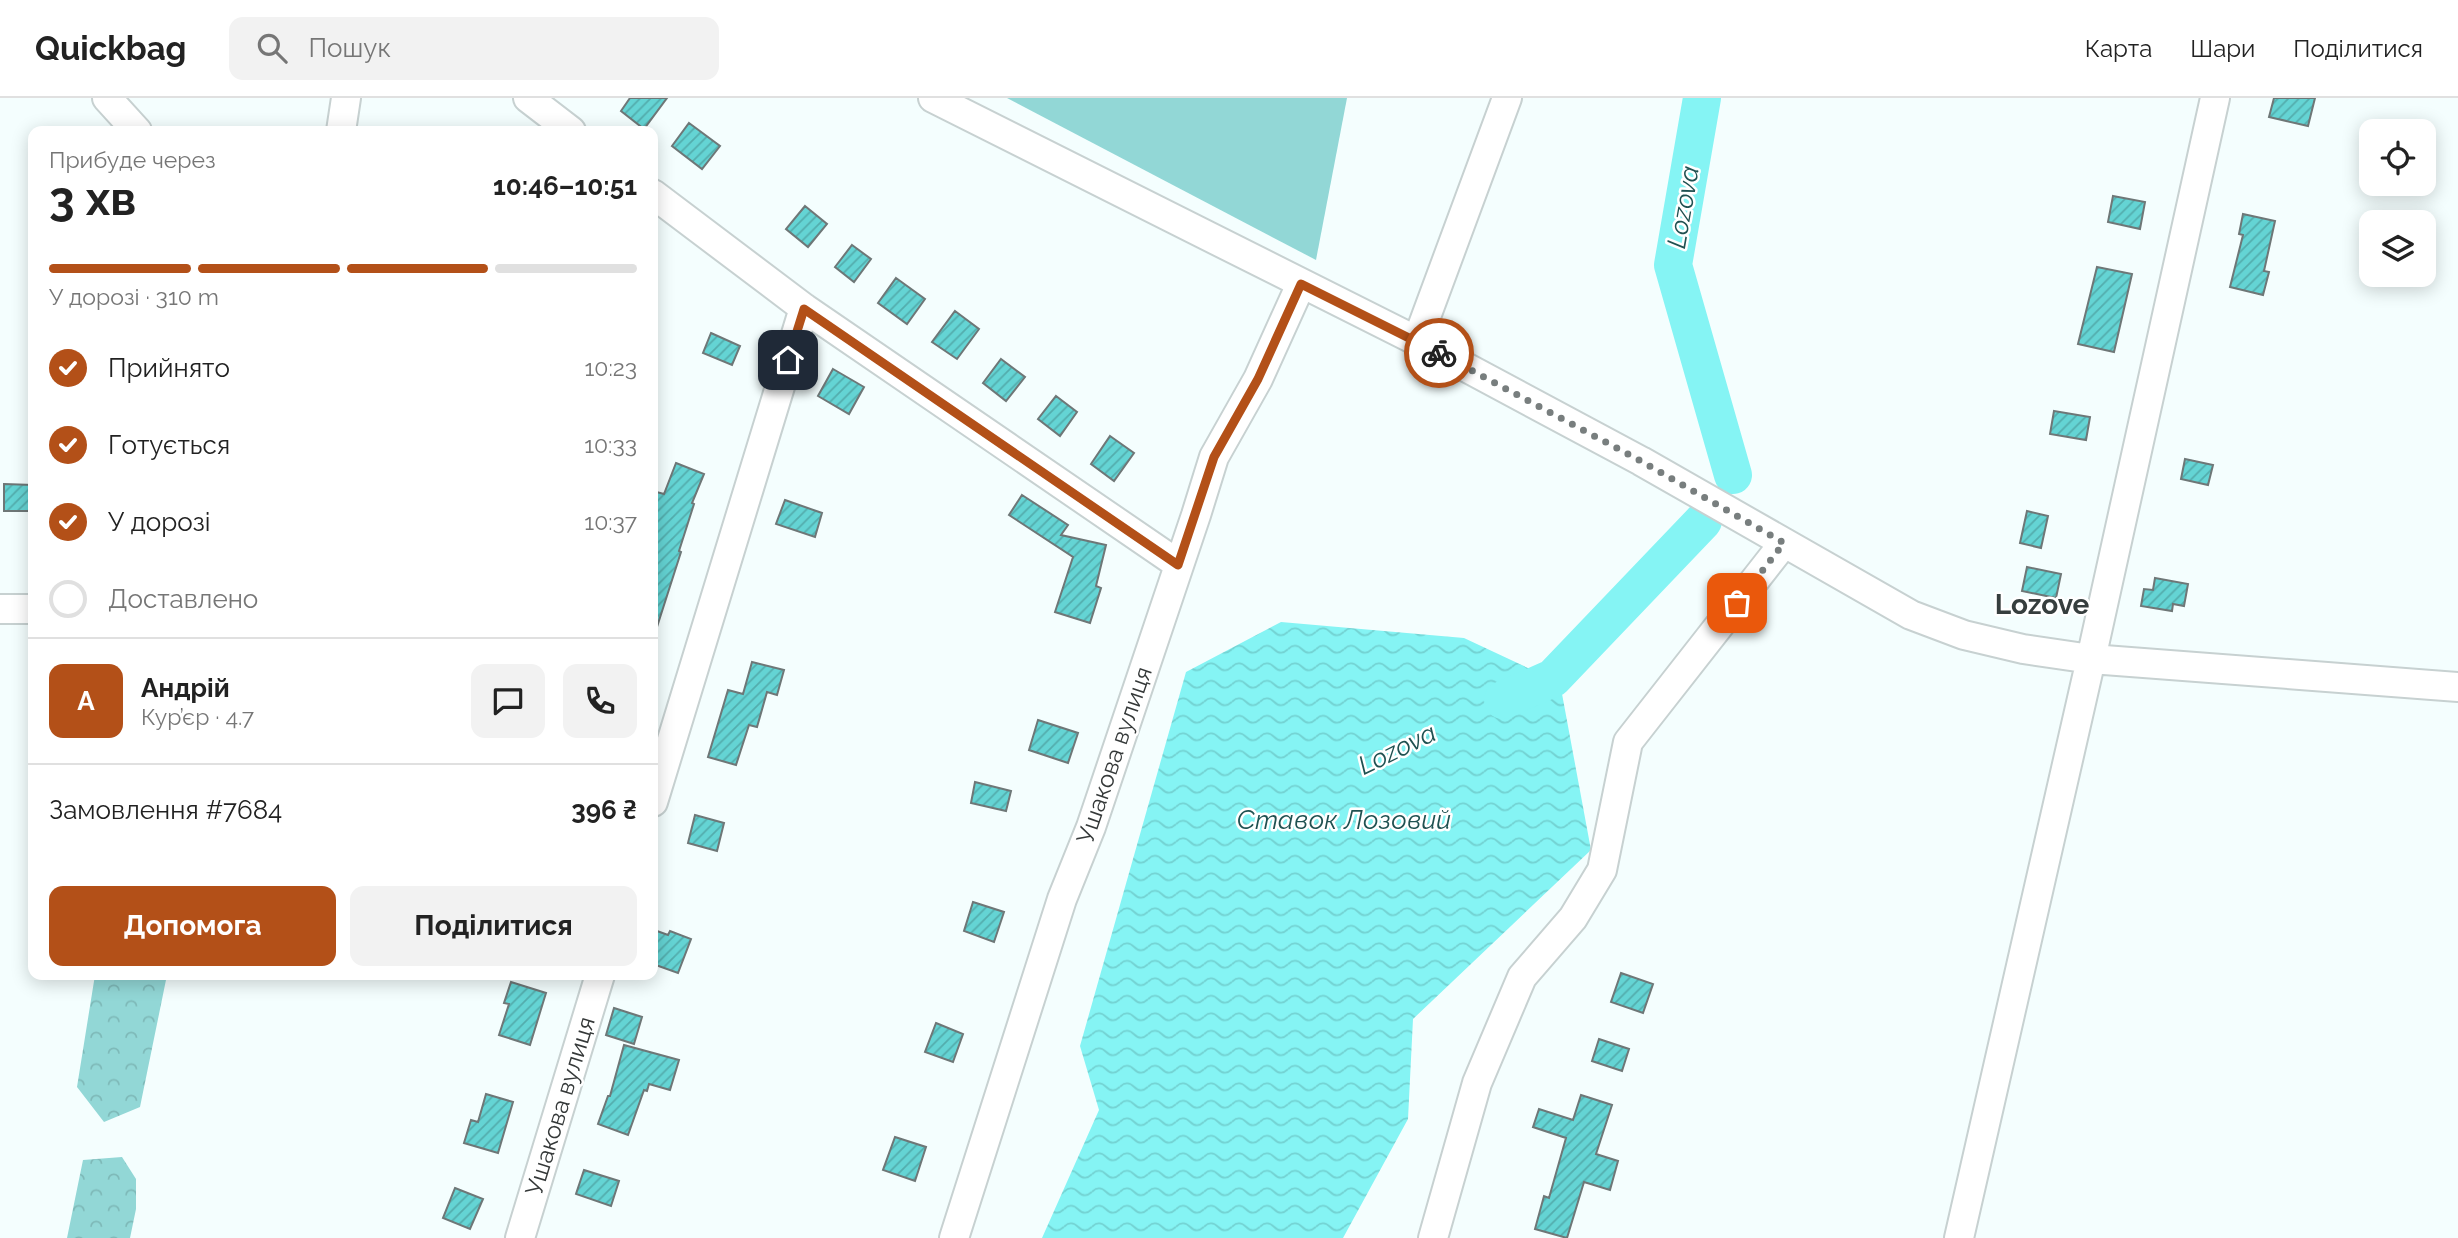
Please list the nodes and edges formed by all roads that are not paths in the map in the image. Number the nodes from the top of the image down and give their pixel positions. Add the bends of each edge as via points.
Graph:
1 (107, 98) edge
2 (528, 98) edge
3 (933, 98) edge
4 (1507, 98) edge
5 (2215, 98) edge
6 (341, 99) edge
7 (132, 126) edge
8 (341, 126) edge
9 (564, 126) edge
10 (658, 198) edge
11 (1301, 284) junction
12 (804, 309) junction
13 (1417, 341) junction
14 (1784, 543) junction
15 (1178, 565) junction
16 (0, 609) edge
17 (28, 609) edge
18 (2091, 659) junction
19 (2458, 687) edge
20 (658, 786) edge
21 (598, 980) edge
22 (520, 1238) edge
23 (954, 1238) edge
24 (1433, 1238) edge
25 (1959, 1238) edge

1 - 7 street
2 - 9 street
3 - 11 street
4 - 13 street
5 - 18 street
6 - 8 street
10 - 12 street
11 - 13 street
11 - 15 street, Ушакова вулиця via 1258,379 1214,457
12 - 15 street
12 - 20 street
13 - 14 street
14 - 18 street via 1911,615 1964,635
14 - 24 street via 1628,742 1602,870 1573,918 1522,977 1477,1083
15 - 23 street, Ушакова вулиця via 1091,827 1062,899
16 - 17 street
18 - 19 street
18 - 25 street
21 - 22 street, Ушакова вулиця

